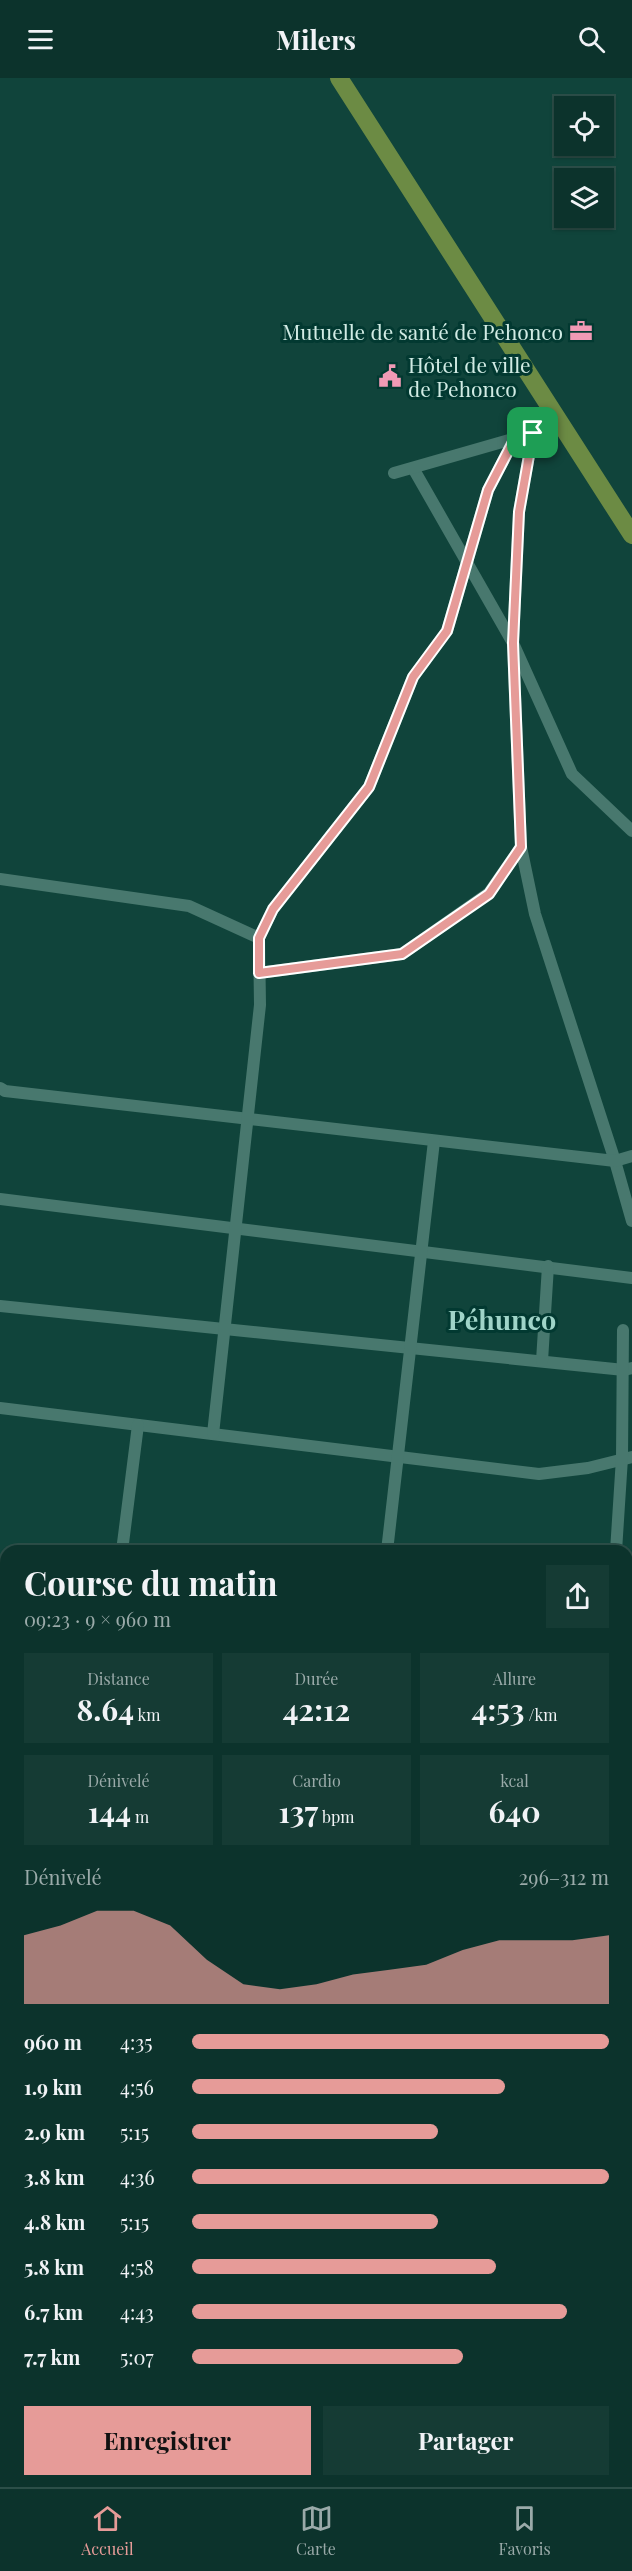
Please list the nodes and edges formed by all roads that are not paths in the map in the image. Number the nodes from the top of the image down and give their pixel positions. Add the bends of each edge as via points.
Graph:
1 (339, 78) edge
2 (562, 425) junction
3 (533, 433) junction
4 (515, 438) junction
5 (413, 468) junction
6 (394, 473) dead end
7 (632, 535) edge
8 (468, 562) junction
9 (513, 643) junction
10 (632, 831) edge
11 (521, 847) junction
12 (0, 879) edge
13 (259, 938) junction
14 (259, 973) junction
15 (2, 1092) edge
16 (247, 1119) junction
17 (434, 1141) junction
18 (632, 1156) edge
19 (615, 1161) junction
20 (0, 1199) edge
21 (632, 1221) edge
22 (235, 1228) junction
23 (422, 1250) junction
24 (548, 1266) junction
25 (632, 1278) edge
26 (0, 1306) edge
27 (224, 1329) junction
28 (623, 1330) dead end
29 (411, 1348) junction
30 (542, 1361) junction
31 (628, 1369) edge
32 (0, 1408) edge
33 (138, 1425) junction
34 (213, 1434) junction
35 (399, 1457) junction
36 (627, 1458) edge
37 (123, 1545) edge
38 (388, 1545) edge
39 (617, 1545) edge

1 - 2 main road
2 - 3 street
2 - 7 main road
3 - 4 street
3 - 9 street via 519,512
4 - 5 street
4 - 8 street via 488,490
5 - 6 street
5 - 8 street
8 - 9 street
8 - 13 street via 447,631 413,677 369,787 273,909
9 - 10 street via 572,774
9 - 11 street
11 - 14 street via 489,894 402,954
11 - 19 street via 535,914
12 - 13 street via 189,906
13 - 14 street
14 - 16 street via 260,1005
15 - 16 street
16 - 17 street
16 - 22 street
17 - 19 street
17 - 23 street
18 - 19 street
19 - 21 street
20 - 22 street
22 - 23 street
22 - 27 street
23 - 24 street
23 - 29 street
24 - 25 street
24 - 30 street
26 - 27 street
27 - 29 street
27 - 34 street
28 - 31 street
29 - 30 street
29 - 35 street
30 - 31 street
31 - 36 street
32 - 33 street
33 - 34 street
33 - 37 street
34 - 35 street
35 - 36 street via 539,1474
35 - 38 street
36 - 39 street

